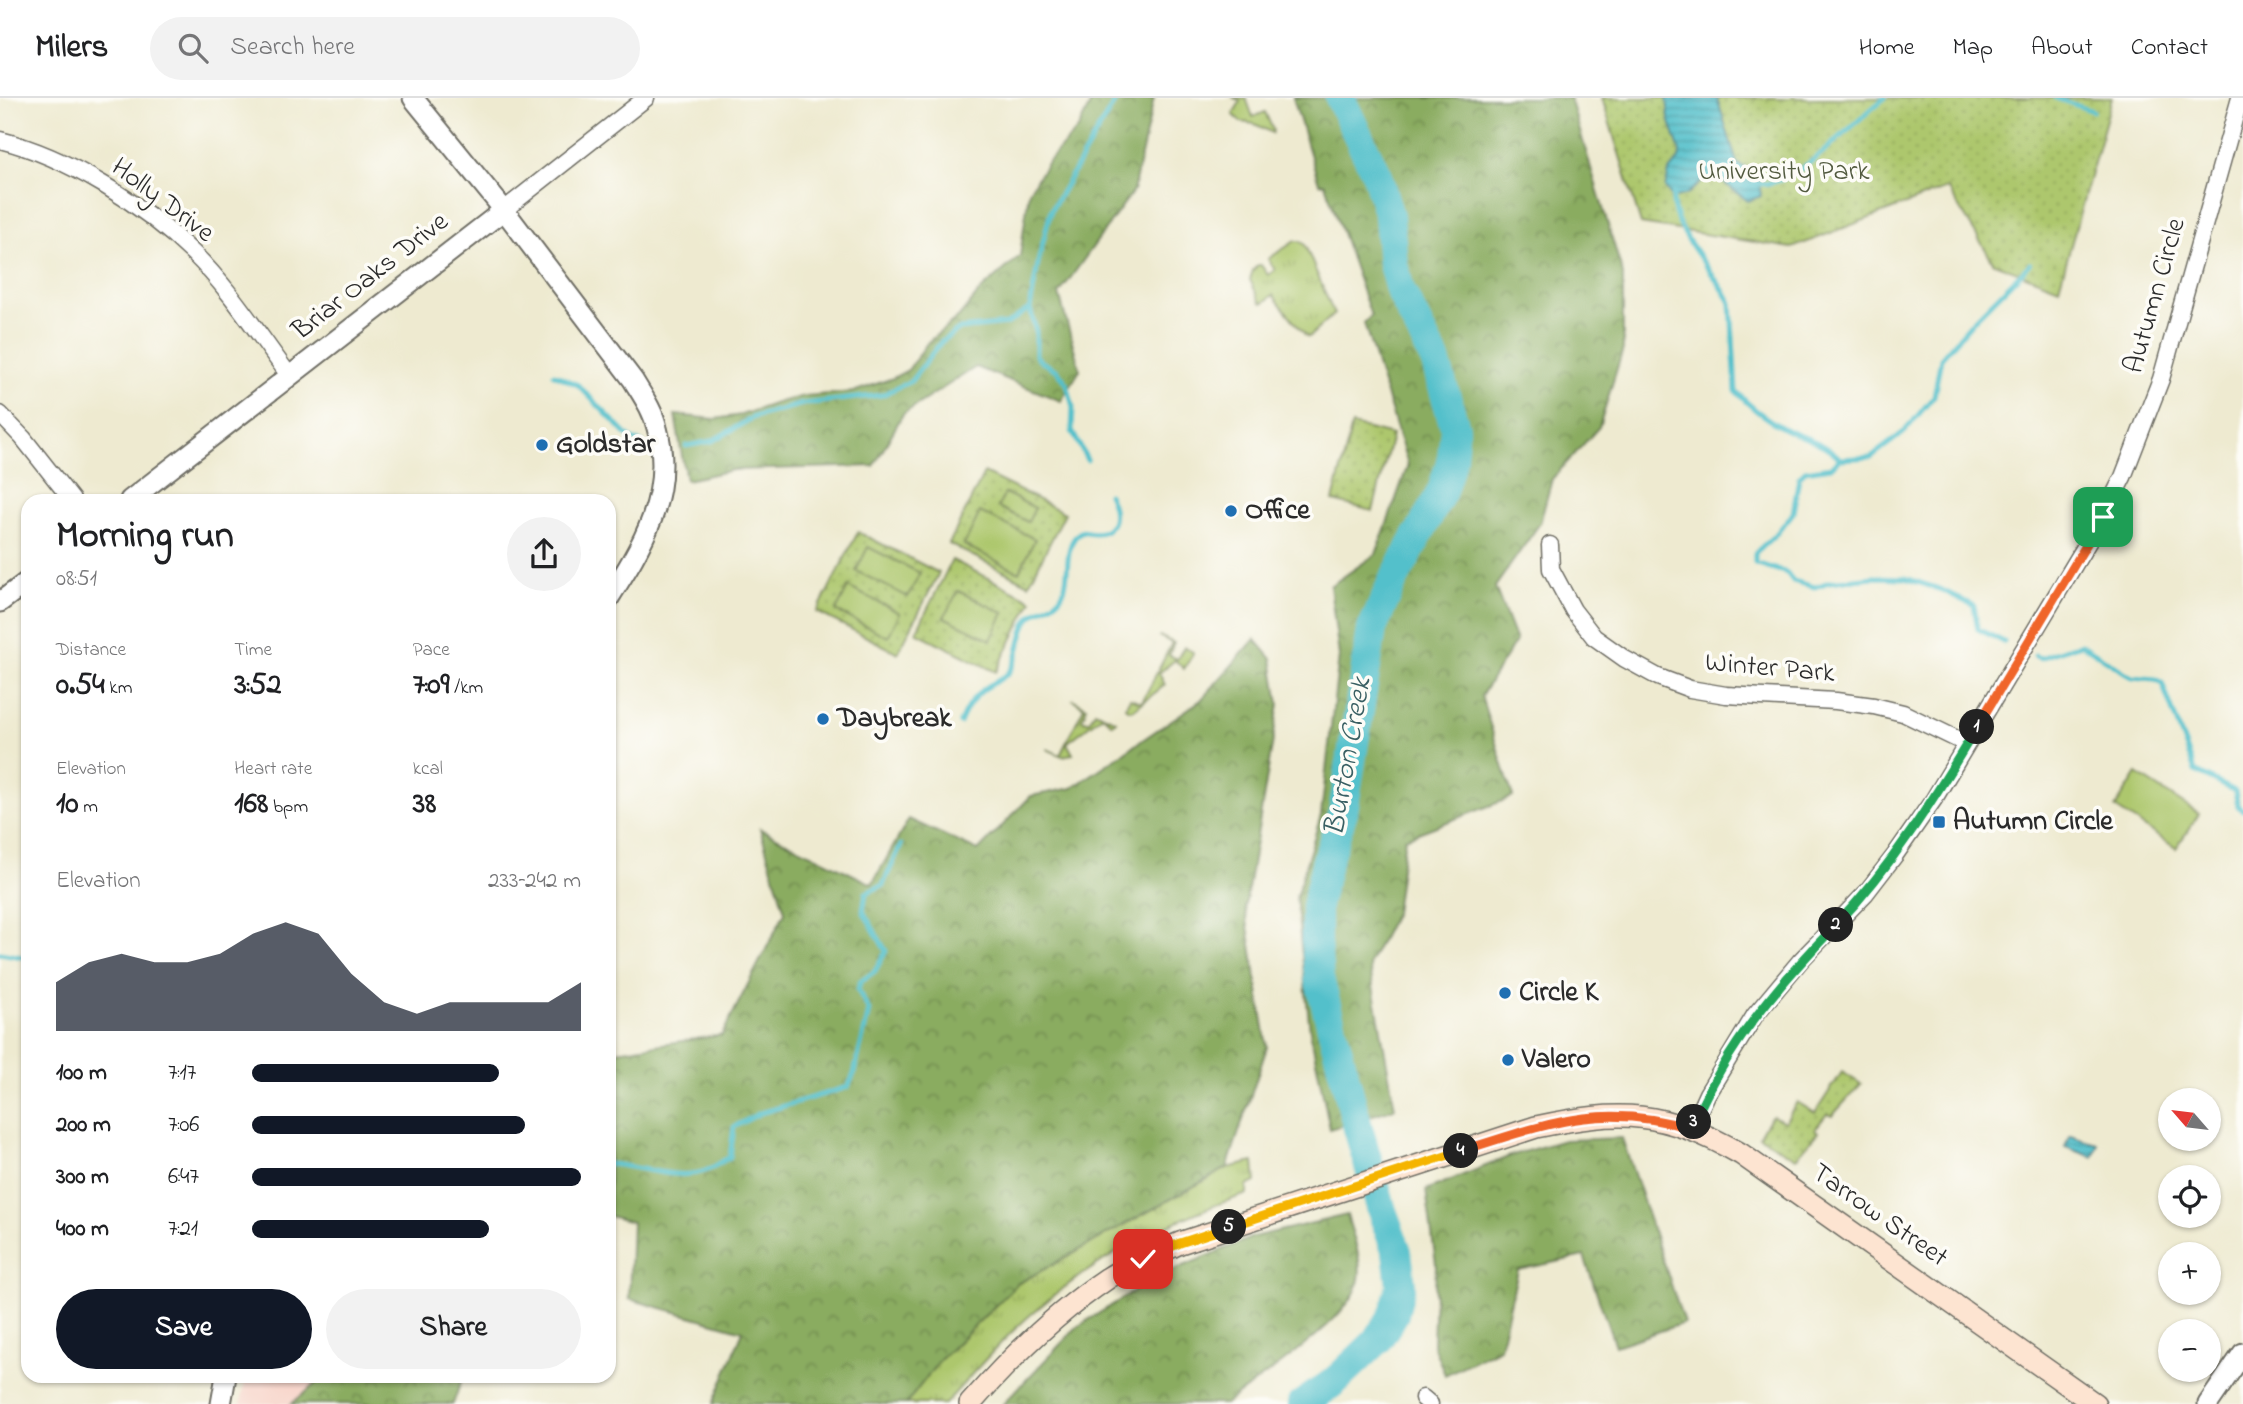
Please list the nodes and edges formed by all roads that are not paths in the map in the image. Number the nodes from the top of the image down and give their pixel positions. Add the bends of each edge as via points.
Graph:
1 (413, 98) edge
2 (646, 98) edge
3 (2240, 98) edge
4 (0, 140) edge
5 (504, 209) junction
6 (289, 375) junction
7 (0, 414) edge
8 (67, 494) edge
9 (138, 494) edge
10 (1550, 545) dead end
11 (21, 586) edge
12 (616, 587) edge
13 (0, 603) edge
14 (1967, 744) junction
15 (1692, 1129) junction
16 (2243, 1353) edge
17 (225, 1383) edge
18 (221, 1404) edge
19 (970, 1404) edge
20 (2095, 1404) edge
21 (2208, 1404) edge

1 - 5 street
2 - 5 street, Briar Oaks Drive
3 - 14 street, Autumn Circle via 2161,379 2123,477
4 - 6 street, Holly Drive via 61,162 165,229 222,285
5 - 6 street, Briar Oaks Drive
5 - 12 street via 632,380 657,427 661,470 655,515
6 - 9 street, Briar Oaks Drive
7 - 8 street
10 - 14 street, Winter Park via 1551,569 1594,637 1658,677 1726,695 1874,706 1903,713
11 - 13 street
14 - 15 street, Autumn Circle via 1934,800 1865,894 1755,1015 1707,1094
15 - 19 main road, Tarrow Street via 1614,1115 1536,1127 1180,1243 1108,1278 1032,1338
15 - 20 main road, Tarrow Street via 1741,1154 1806,1198
16 - 21 street
17 - 18 street

